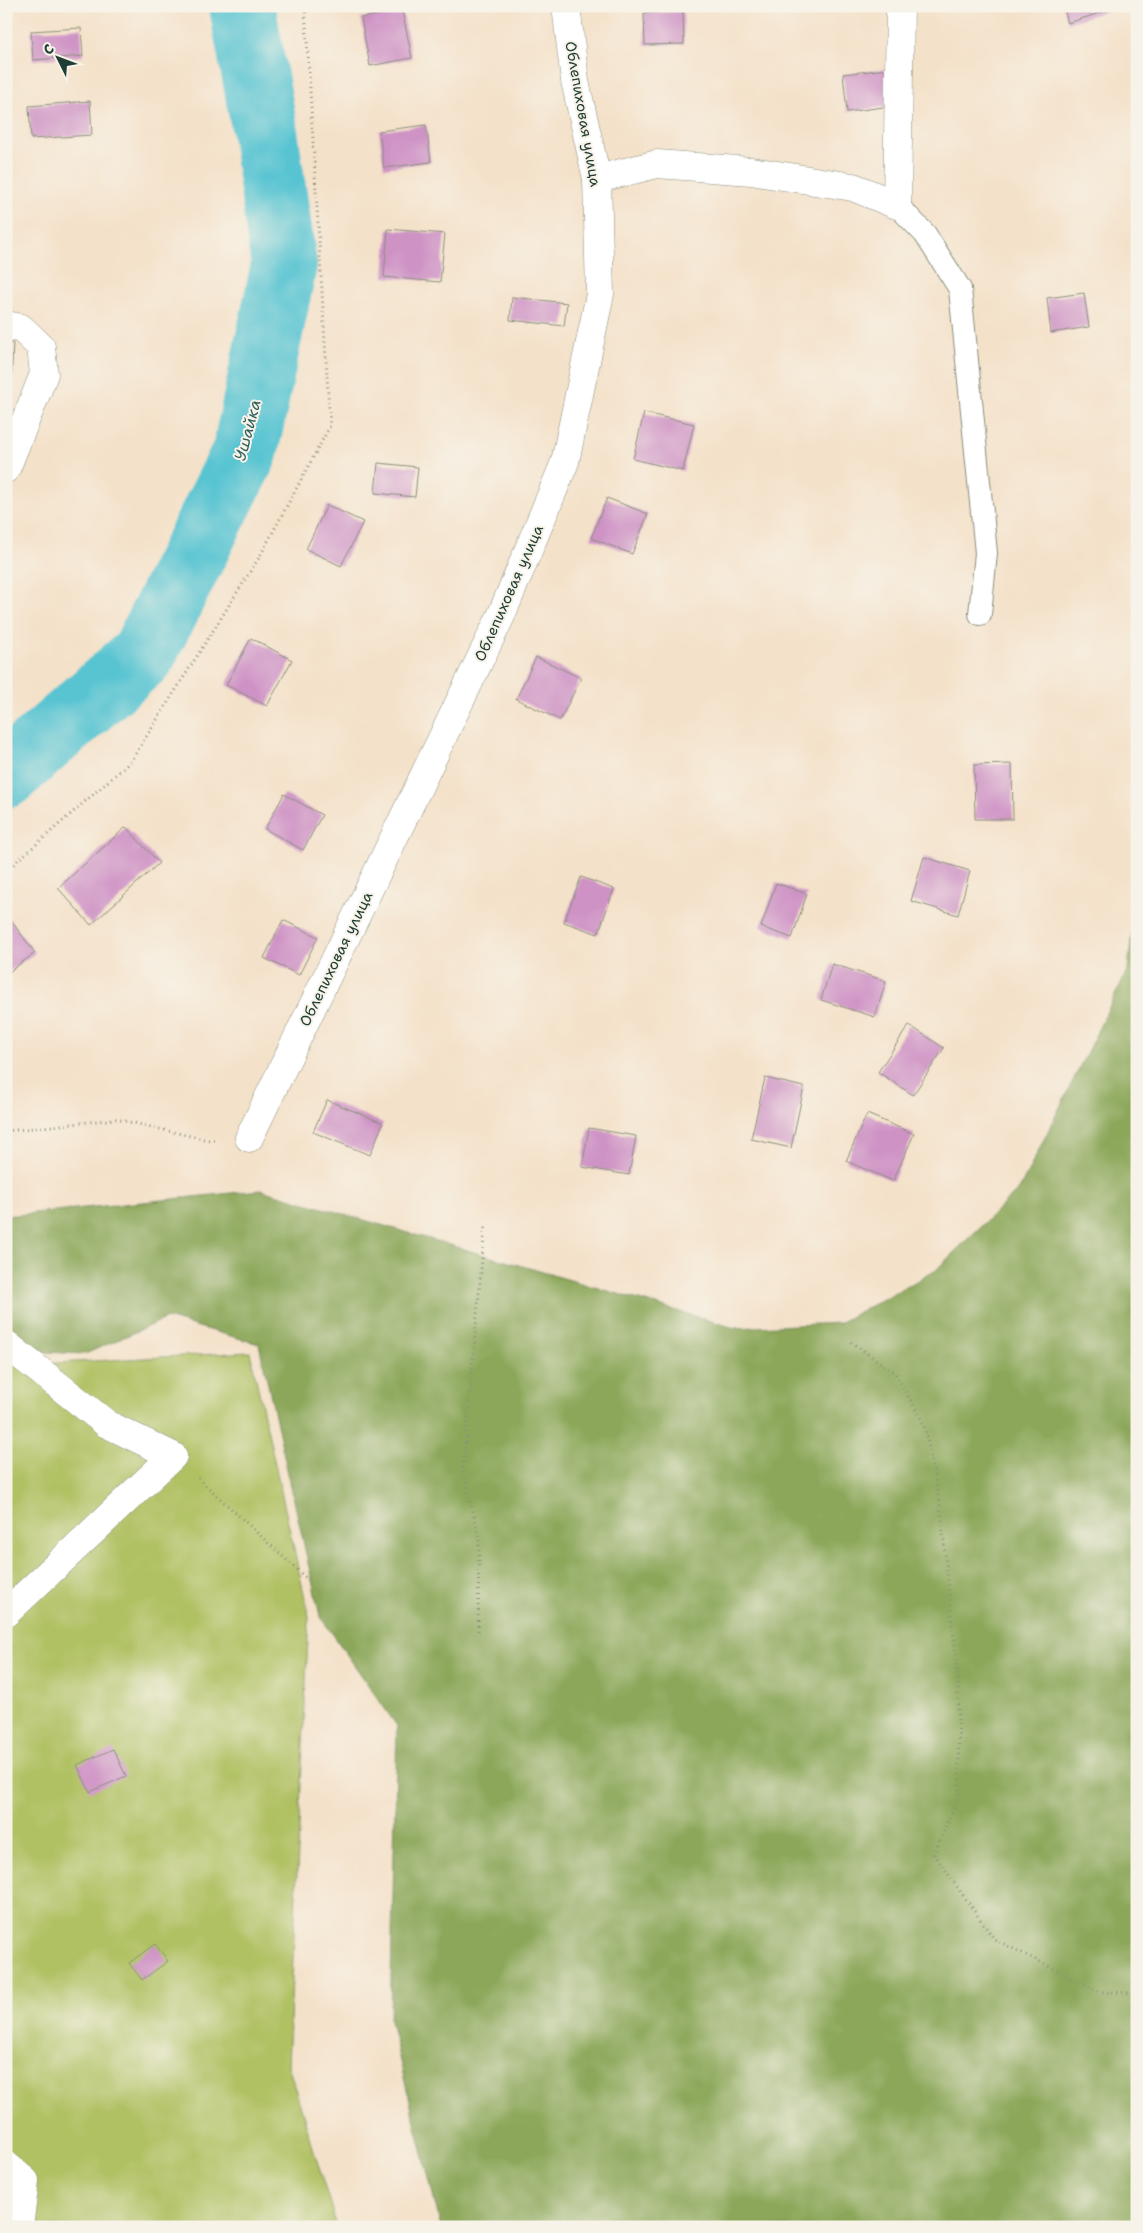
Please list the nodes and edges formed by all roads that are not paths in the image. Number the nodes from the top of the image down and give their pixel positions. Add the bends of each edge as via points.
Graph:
1 (566, 6) edge
2 (900, 6) edge
3 (597, 179) junction
4 (897, 205) junction
5 (6, 325) edge
6 (6, 469) edge
7 (980, 614) dead end
8 (249, 1138) road end
9 (6, 1344) edge
10 (6, 1612) edge
11 (6, 2165) edge
12 (19, 2227) edge

1 - 3 street, Облепиховая улица via 575,81
2 - 4 street
3 - 4 street via 657,164 751,171 853,187
3 - 8 street, Облепиховая улица via 600,294 565,462 502,616
4 - 7 lane via 925,234 960,289 986,552
5 - 6 street via 21,328 41,347 44,374
9 - 10 street via 108,1424 173,1456
11 - 12 street via 25,2181

